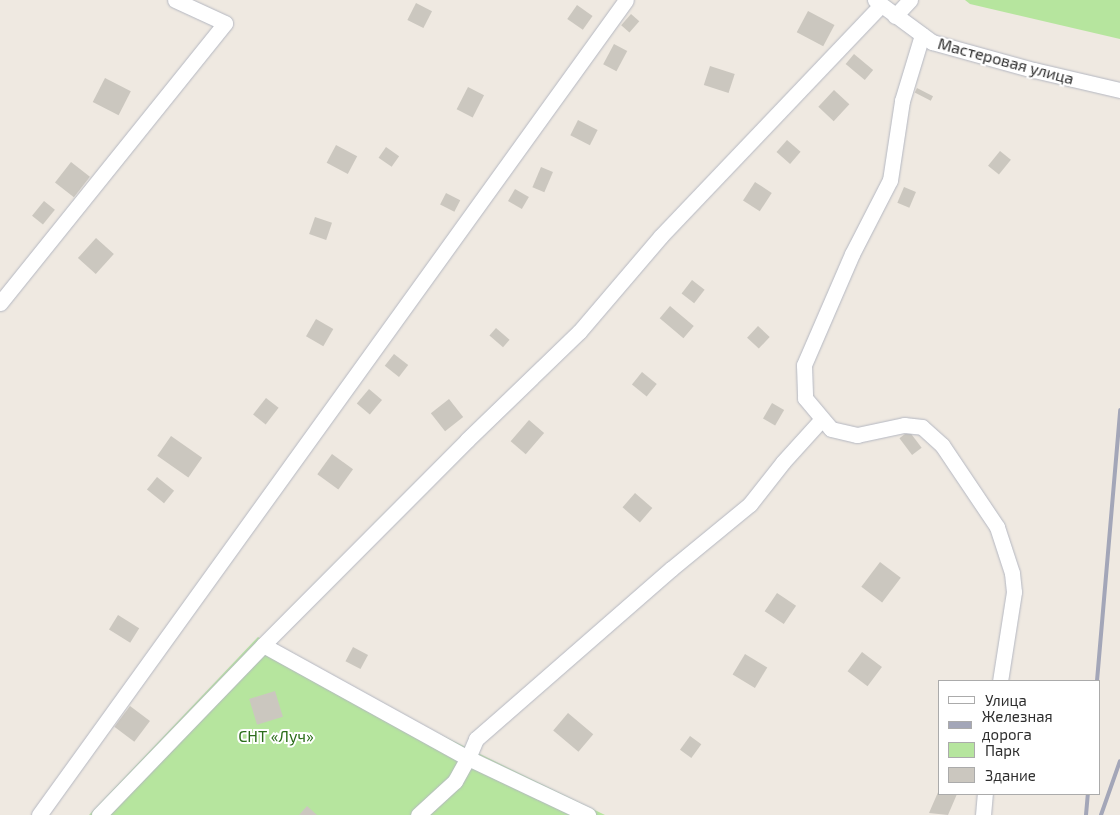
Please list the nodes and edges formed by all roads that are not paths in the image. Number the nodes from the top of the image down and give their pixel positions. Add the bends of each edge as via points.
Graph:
1 (175, 0) edge
2 (626, 0) edge
3 (910, 0) edge
4 (878, 3) edge
5 (895, 16) junction
6 (922, 35) junction
7 (1120, 90) edge
8 (0, 303) edge
9 (822, 419) junction
10 (263, 645) junction
11 (1000, 680) edge
12 (468, 758) junction
13 (985, 795) edge
14 (39, 815) edge
15 (99, 815) edge
16 (418, 815) edge
17 (588, 815) edge
18 (983, 815) edge

1 - 8 street via 225,23
2 - 14 street
3 - 5 street
4 - 5 street, Мастеровая улица
4 - 10 street via 661,236 578,332
5 - 6 street, Мастеровая улица
6 - 7 street, Мастеровая улица via 932,42
6 - 9 street via 902,101 890,180 852,254 804,365 806,398
9 - 11 street via 831,429 857,435 904,425 922,427 942,445 997,527 1012,573 1014,592
9 - 12 street via 750,504 671,568 476,739
10 - 12 street
10 - 15 street
12 - 16 street via 455,781
12 - 17 street
13 - 18 street

